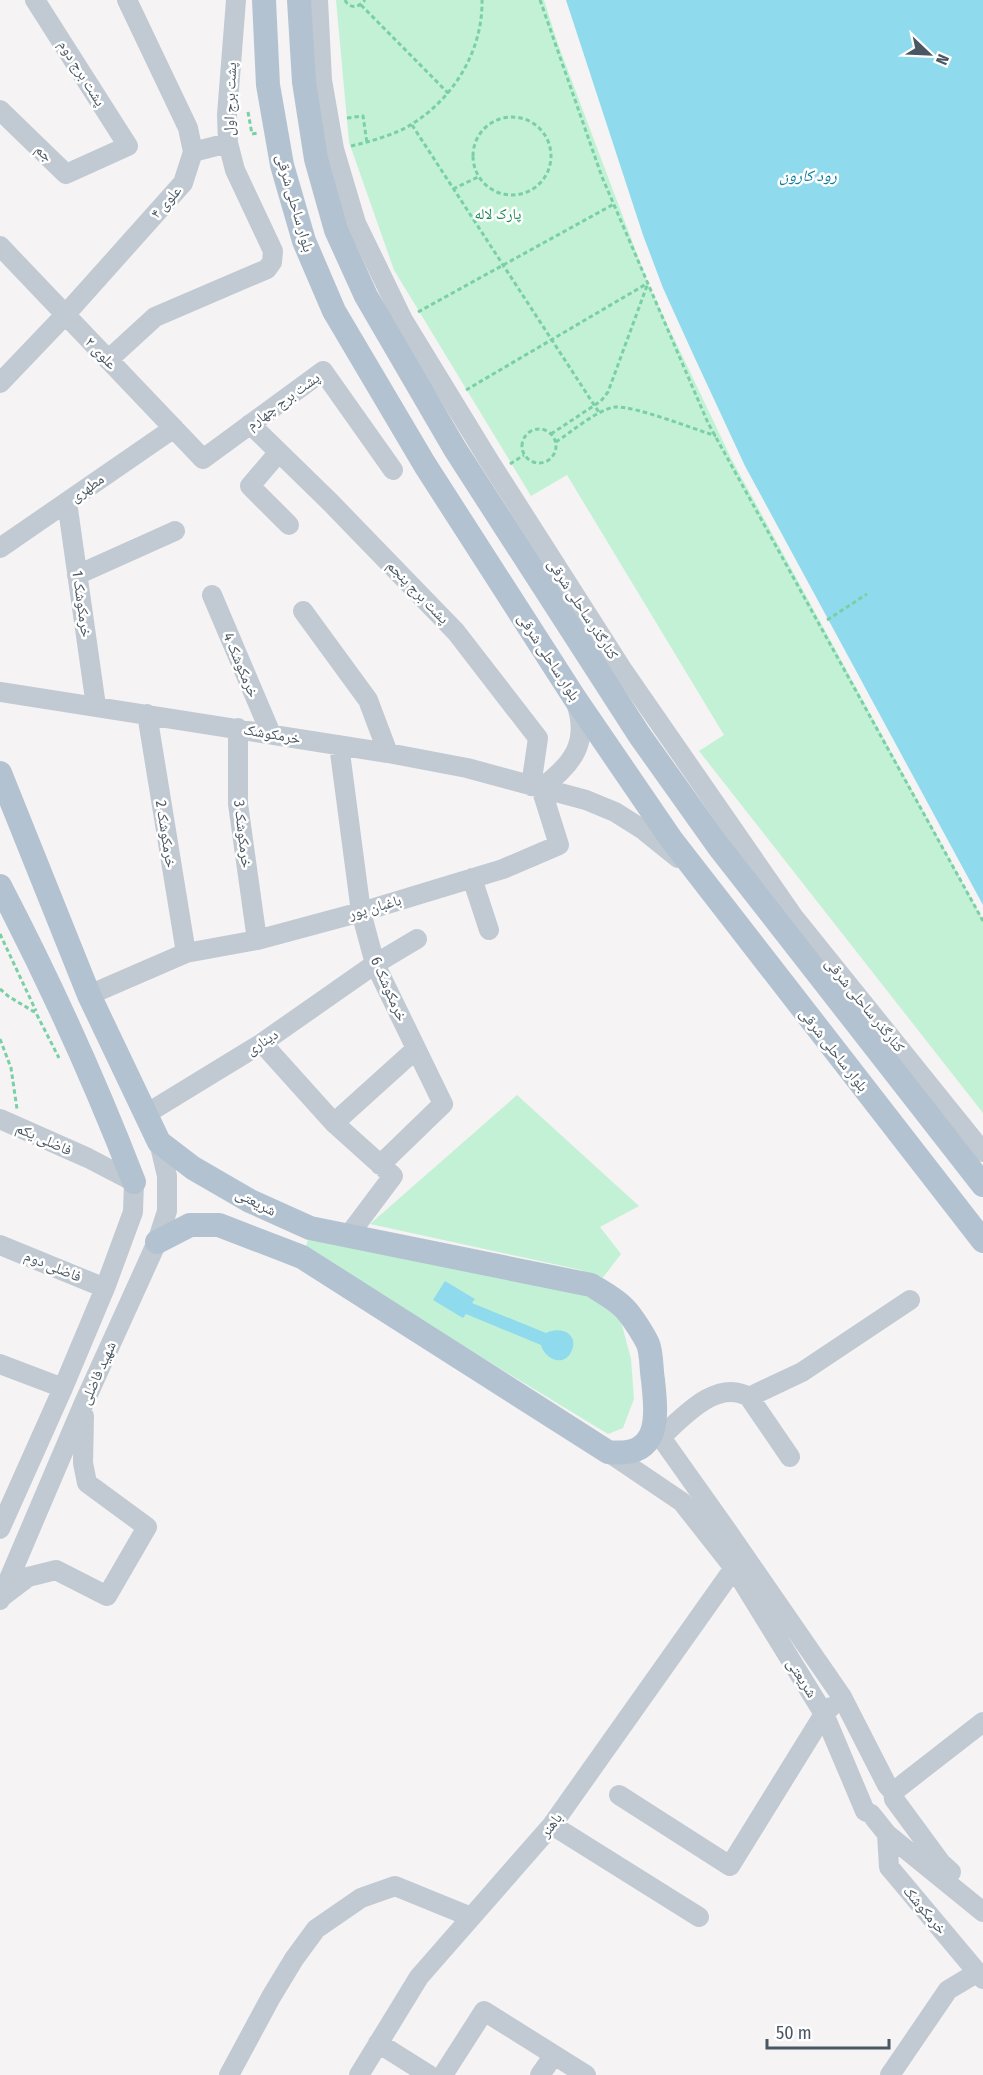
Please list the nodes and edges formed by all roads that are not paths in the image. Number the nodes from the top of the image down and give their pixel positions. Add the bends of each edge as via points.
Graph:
1 (35, 0) edge
2 (128, 0) edge
3 (236, 0) edge
4 (264, 0) edge
5 (299, 0) edge
6 (318, 0) edge
7 (0, 110) edge
8 (228, 143) junction
9 (128, 147) joint
10 (193, 152) junction
11 (0, 246) edge
12 (65, 315) junction
13 (108, 360) junction
14 (0, 382) edge
15 (250, 424) junction
16 (174, 428) junction
17 (279, 452) junction
18 (203, 459) joint
19 (393, 470) dead end
20 (67, 502) junction
21 (289, 525) dead end
22 (175, 531) dead end
23 (0, 548) edge
24 (77, 575) junction
25 (212, 595) dead end
26 (303, 612) dead end
27 (0, 692) edge
28 (574, 697) junction
29 (96, 706) junction
30 (147, 714) junction
31 (238, 728) junction
32 (271, 734) junction
33 (339, 745) junction
34 (388, 753) junction
35 (686, 758) junction
36 (664, 771) junction
37 (0, 773) edge
38 (536, 787) junction
39 (692, 869) junction
40 (472, 878) junction
41 (0, 886) edge
42 (361, 912) junction
43 (489, 930) dead end
44 (417, 939) dead end
45 (257, 940) junction
46 (186, 953) junction
47 (375, 964) junction
48 (89, 995) junction
49 (262, 1043) junction
50 (416, 1049) junction
51 (146, 1114) junction
52 (8, 1123) edge
53 (334, 1123) junction
54 (113, 1128) junction
55 (159, 1142) junction
56 (983, 1152) edge
57 (88, 1158) junction
58 (380, 1165) junction
59 (134, 1182) junction
60 (983, 1185) edge
61 (348, 1236) junction
62 (983, 1241) edge
63 (157, 1242) junction
64 (0, 1245) edge
65 (105, 1288) junction
66 (910, 1300) dead end
67 (0, 1364) edge
68 (63, 1388) junction
69 (749, 1397) junction
70 (84, 1403) junction
71 (658, 1433) junction
72 (608, 1452) junction
73 (790, 1457) dead end
74 (2, 1517) edge
75 (734, 1568) junction
76 (0, 1599) edge
77 (842, 1697) junction
78 (824, 1714) junction
79 (983, 1722) edge
80 (891, 1792) junction
81 (619, 1795) dead end
82 (860, 1796) junction
83 (871, 1814) junction
84 (552, 1826) junction
85 (887, 1834) junction
86 (937, 1867) junction
87 (983, 1898) edge
88 (983, 1911) edge
89 (471, 1917) junction
90 (699, 1917) dead end
91 (980, 1976) edge
92 (378, 2043) junction
93 (554, 2055) junction
94 (229, 2075) edge
95 (358, 2075) edge
96 (429, 2075) edge
97 (443, 2075) edge
98 (540, 2075) edge
99 (586, 2075) edge
100 (890, 2075) edge

1 - 9 street, پشت برج دوم
2 - 10 street via 188,128
3 - 8 street, پشت برج اول
4 - 28 main road, بلوار ساحلی شرقی via 268,85 282,165 304,241 334,311 425,465
5 - 36 main road via 304,82 316,159 336,230 366,296 454,448
6 - 35 street, کنارگذر ساحلی شرقی via 322,80 334,149 356,223 403,320 622,669
7 - 9 street, جم via 66,174
8 - 10 street
8 - 13 street, پشت برج اول via 235,170 273,251 272,262 267,269 155,317
10 - 12 street, علوی ۴ via 183,183
11 - 12 street, علوی ۲
12 - 13 street, علوی ۲
12 - 14 street, علوی ۴
13 - 16 street, علوی ۲
15 - 17 street, پشت برج پنجم
15 - 18 street, پشت برج چهارم
15 - 19 street, پشت برج چهارم via 323,371
16 - 18 street, علوی ۲
16 - 20 street, مطهری
17 - 21 street via 250,486
17 - 38 street, پشت برج پنجم via 456,632 538,738
20 - 23 street, مطهری
20 - 24 street, خرمکوشک 1
22 - 24 street
24 - 29 street, خرمکوشک 1
25 - 32 street, خرمکوشک 4
26 - 34 street via 368,700
27 - 29 street, خرمکوشک
28 - 38 street via 582,718 581,741 571,762
28 - 39 main road, بلوار ساحلی شرقی
29 - 30 street, خرمکوشک
30 - 31 street, خرمکوشک
30 - 46 street, خرمکوشک 2
31 - 32 street, خرمکوشک
31 - 45 street, خرمکوشک 3 via 238,804
32 - 33 street, خرمکوشک
33 - 34 street, خرمکوشک
33 - 42 street, خرمکوشک 6
34 - 38 street, خرمکوشک via 467,768
35 - 36 street
35 - 56 street, کنارگذر ساحلی شرقی via 793,916
36 - 60 main road
37 - 48 main road, شریعتی
38 - 39 street, خرمکوشک via 615,812
38 - 40 street, باغبان پور via 559,845
39 - 62 main road, بلوار ساحلی شرقی
40 - 42 street, باغبان پور
40 - 43 street
41 - 54 main road via 29,940
42 - 45 street, باغبان پور
42 - 47 street, خرمکوشک 6
44 - 47 street, دیناری
45 - 46 street, باغبان پور
46 - 48 street, باغبان پور
47 - 49 street, دیناری
47 - 50 street, خرمکوشک 6
48 - 51 main road, شریعتی
49 - 51 street, دیناری
49 - 53 street
50 - 53 street
50 - 58 street, خرمکوشک 6 via 443,1104
51 - 55 main road, شریعتی
52 - 57 street, فاضلی یکم
53 - 58 street
54 - 57 street via 113,1150 100,1158
54 - 59 main road
55 - 61 main road, شریعتی via 193,1168 250,1201 310,1228
55 - 63 street, شهید فاضلی via 167,1176 167,1211
57 - 59 street, فاضلی یکم
58 - 61 street via 393,1176
59 - 65 street, شهید فاضلی via 133,1212
61 - 71 main road, شریعتی via 591,1285 625,1309 648,1344
63 - 70 street, شهید فاضلی
63 - 72 main road, شریعتی via 190,1225 219,1225 302,1257
64 - 65 street, فاضلی دوم
65 - 68 street, شهید فاضلی
66 - 69 street via 802,1372
67 - 68 street
68 - 74 street, شهید فاضلی
69 - 71 street via 740,1392 718,1394
69 - 73 street
70 - 76 street, شهید فاضلی
70 - 76 street via 83,1463 87,1483 147,1527 107,1596 57,1570 28,1577
71 - 72 main road via 636,1450
71 - 77 street, شریعتی
72 - 75 street, شریعتی via 682,1502
75 - 78 street, شریعتی
75 - 84 street, باهنر
77 - 78 street
77 - 80 street, شریعتی
78 - 81 street via 730,1866
78 - 82 street, شریعتی
79 - 80 street
80 - 82 street via 873,1783 864,1787
80 - 83 street via 888,1810
80 - 86 street, شریعتی
82 - 83 street, شریعتی via 862,1806
83 - 85 street, شریعتی
84 - 89 street, باهنر
84 - 90 street
85 - 86 street, شریعتی
85 - 91 street, خرمکوشک via 889,1867
86 - 87 street, شریعتی
86 - 88 street, شریعتی
89 - 92 street, باهنر via 419,1977
89 - 94 street via 395,1886 361,1898 316,1929 265,2007
91 - 100 street via 948,1990
92 - 95 street, باهنر
92 - 96 street
93 - 97 street via 484,2011
93 - 98 street
93 - 99 street

